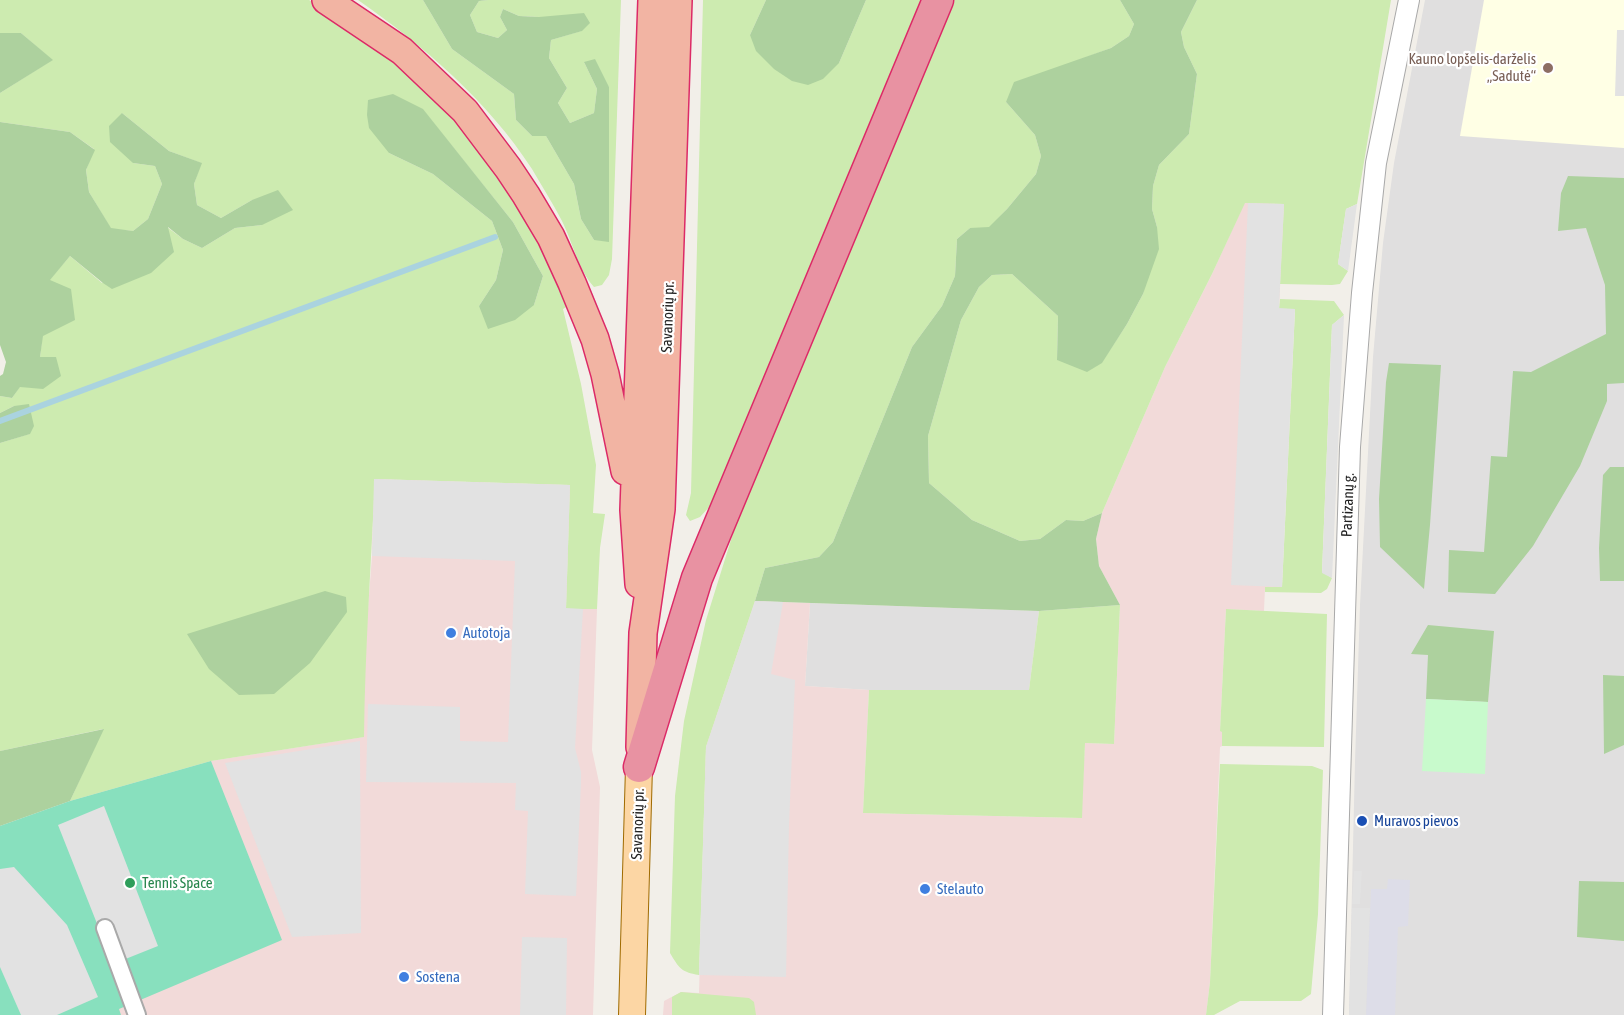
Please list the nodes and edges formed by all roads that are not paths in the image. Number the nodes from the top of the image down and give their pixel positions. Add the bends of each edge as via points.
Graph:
1 (326, 0) edge
2 (652, 0) edge
3 (678, 0) edge
4 (938, 0) edge
5 (1409, 0) edge
6 (634, 510) junction
7 (643, 633) junction
8 (639, 767) junction
9 (105, 928) dead end
10 (137, 1015) edge
11 (632, 1015) edge
12 (1333, 1015) edge

1 - 6 highway via 402,51 465,111 526,195 559,255 595,339
2 - 6 highway, Savanorių pr.
3 - 7 highway, Savanorių pr. via 662,509
4 - 8 highway via 697,578
5 - 12 street, Partizanų g. via 1376,163 1360,317 1350,458
6 - 7 highway, Savanorių pr.
7 - 8 highway, Savanorių pr.
8 - 11 main road, Savanorių pr.
9 - 10 street

